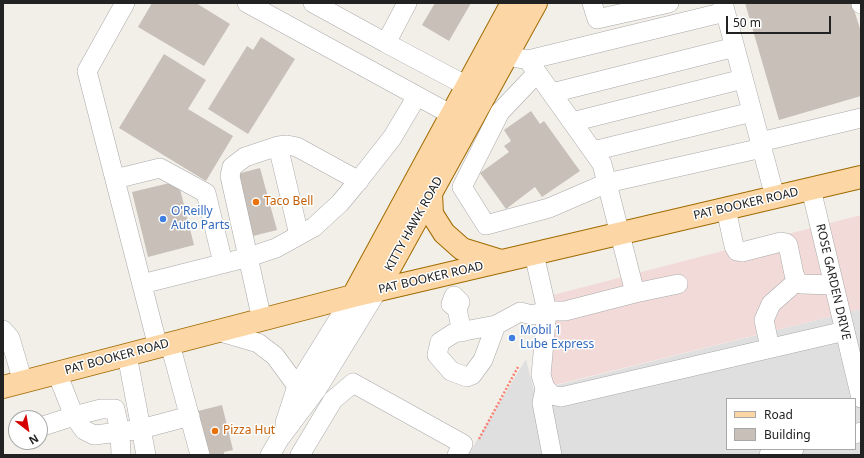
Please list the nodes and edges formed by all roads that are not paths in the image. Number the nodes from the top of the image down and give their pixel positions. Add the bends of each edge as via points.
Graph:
1 (125, 3) edge
2 (247, 3) edge
3 (313, 3) edge
4 (407, 3) edge
5 (512, 3) edge
6 (536, 3) edge
7 (592, 3) edge
8 (669, 3) edge
9 (724, 8) edge
10 (386, 44) junction
11 (735, 47) junction
12 (498, 51) junction
13 (533, 66) junction
14 (743, 79) junction
15 (467, 86) junction
16 (552, 93) junction
17 (417, 96) junction
18 (752, 112) junction
19 (452, 115) junction
20 (861, 118) edge
21 (572, 122) junction
22 (761, 145) junction
23 (278, 146) junction
24 (593, 151) junction
25 (861, 176) edge
26 (115, 179) junction
27 (359, 181) junction
28 (607, 183) junction
29 (811, 189) junction
30 (431, 193) junction
31 (775, 197) junction
32 (726, 209) junction
33 (620, 234) junction
34 (299, 235) junction
35 (534, 254) junction
36 (249, 257) junction
37 (503, 261) junction
38 (223, 262) junction
39 (450, 274) junction
40 (797, 281) junction
41 (142, 284) junction
42 (678, 284) dead end
43 (834, 285) junction
44 (376, 291) junction
45 (635, 293) junction
46 (353, 296) junction
47 (547, 310) junction
48 (262, 320) junction
49 (496, 325) junction
50 (3, 330) edge
51 (217, 331) junction
52 (845, 331) junction
53 (462, 332) junction
54 (164, 345) junction
55 (770, 348) junction
56 (127, 355) junction
57 (57, 373) junction
58 (13, 384) edge
59 (297, 386) junction
60 (545, 388) junction
61 (861, 398) edge
62 (74, 416) junction
63 (190, 416) junction
64 (48, 424) edge
65 (141, 429) junction
66 (120, 432) junction
67 (280, 438) junction
68 (790, 450) edge
69 (121, 455) edge
70 (146, 455) edge
71 (200, 455) edge
72 (270, 455) edge
73 (300, 455) edge
74 (457, 455) edge
75 (552, 455) edge
76 (769, 455) edge

1 - 26 street via 87,71
2 - 17 street
3 - 10 street
4 - 10 street
5 - 12 main road, KITTY HAWK ROAD
6 - 12 main road, KITTY HAWK ROAD
7 - 8 street via 597,19
9 - 11 street
9 - 13 street
10 - 15 street
11 - 14 street
11 - 16 street
12 - 13 street
12 - 15 main road, KITTY HAWK ROAD
12 - 30 main road, KITTY HAWK ROAD
13 - 16 street
13 - 28 street via 500,112 462,187 486,225 549,208
14 - 18 street
14 - 21 street
15 - 19 main road, KITTY HAWK ROAD
16 - 21 street
17 - 19 street
17 - 27 street via 392,138
18 - 22 street
18 - 24 street
19 - 46 main road, KITTY HAWK ROAD
20 - 22 street
21 - 24 street
22 - 28 street
22 - 31 street
23 - 27 street via 297,147
23 - 34 street
23 - 36 street via 245,157 232,167 230,176
24 - 28 street via 602,164
25 - 29 main road, PAT BOOKER ROAD
26 - 38 street via 160,168 206,193
26 - 41 street
27 - 34 street via 314,227
28 - 33 street
29 - 31 main road, PAT BOOKER ROAD
29 - 43 street, ROSE GARDEN DRIVE
30 - 37 main road via 432,214 444,233 462,249
30 - 44 main road, KITTY HAWK ROAD
31 - 32 main road, PAT BOOKER ROAD
32 - 33 main road, PAT BOOKER ROAD
32 - 40 street via 737,250 742,252 786,243
33 - 35 main road, PAT BOOKER ROAD
33 - 45 street
34 - 36 street via 276,248
35 - 37 main road, PAT BOOKER ROAD
35 - 47 street
36 - 38 street
36 - 48 street via 252,284
37 - 39 main road, PAT BOOKER ROAD
38 - 41 street
39 - 44 main road, PAT BOOKER ROAD
39 - 53 street
40 - 43 street via 801,284
40 - 55 street via 771,304 764,320
41 - 54 street
42 - 45 street
43 - 52 street, ROSE GARDEN DRIVE
44 - 46 main road, PAT BOOKER ROAD
44 - 67 street, KITTY HAWK ROAD via 317,389
45 - 47 street via 565,311
46 - 48 main road, PAT BOOKER ROAD
46 - 59 street, KITTY HAWK ROAD
47 - 49 street via 532,316 520,312
47 - 60 street via 541,375
48 - 51 main road, PAT BOOKER ROAD
49 - 53 street
49 - 53 street via 483,360 472,375 467,377 451,371 437,355 440,342 454,333
50 - 58 street via 10,338
51 - 54 main road, PAT BOOKER ROAD
51 - 59 street via 258,343 275,356
52 - 55 street
52 - 61 street, ROSE GARDEN DRIVE
54 - 56 main road, PAT BOOKER ROAD
54 - 63 street
55 - 60 street via 561,397 552,395
56 - 57 main road, PAT BOOKER ROAD
56 - 65 street
57 - 58 main road, PAT BOOKER ROAD
57 - 62 street
59 - 67 street, KITTY HAWK ROAD
60 - 75 street via 542,404
62 - 64 street
62 - 66 street via 84,430 94,435
62 - 66 street via 101,409 115,409
63 - 65 street
63 - 71 street
65 - 66 street
65 - 70 street
66 - 69 street
67 - 72 street, KITTY HAWK ROAD
68 - 76 street
73 - 74 street via 333,400 353,383 463,444

